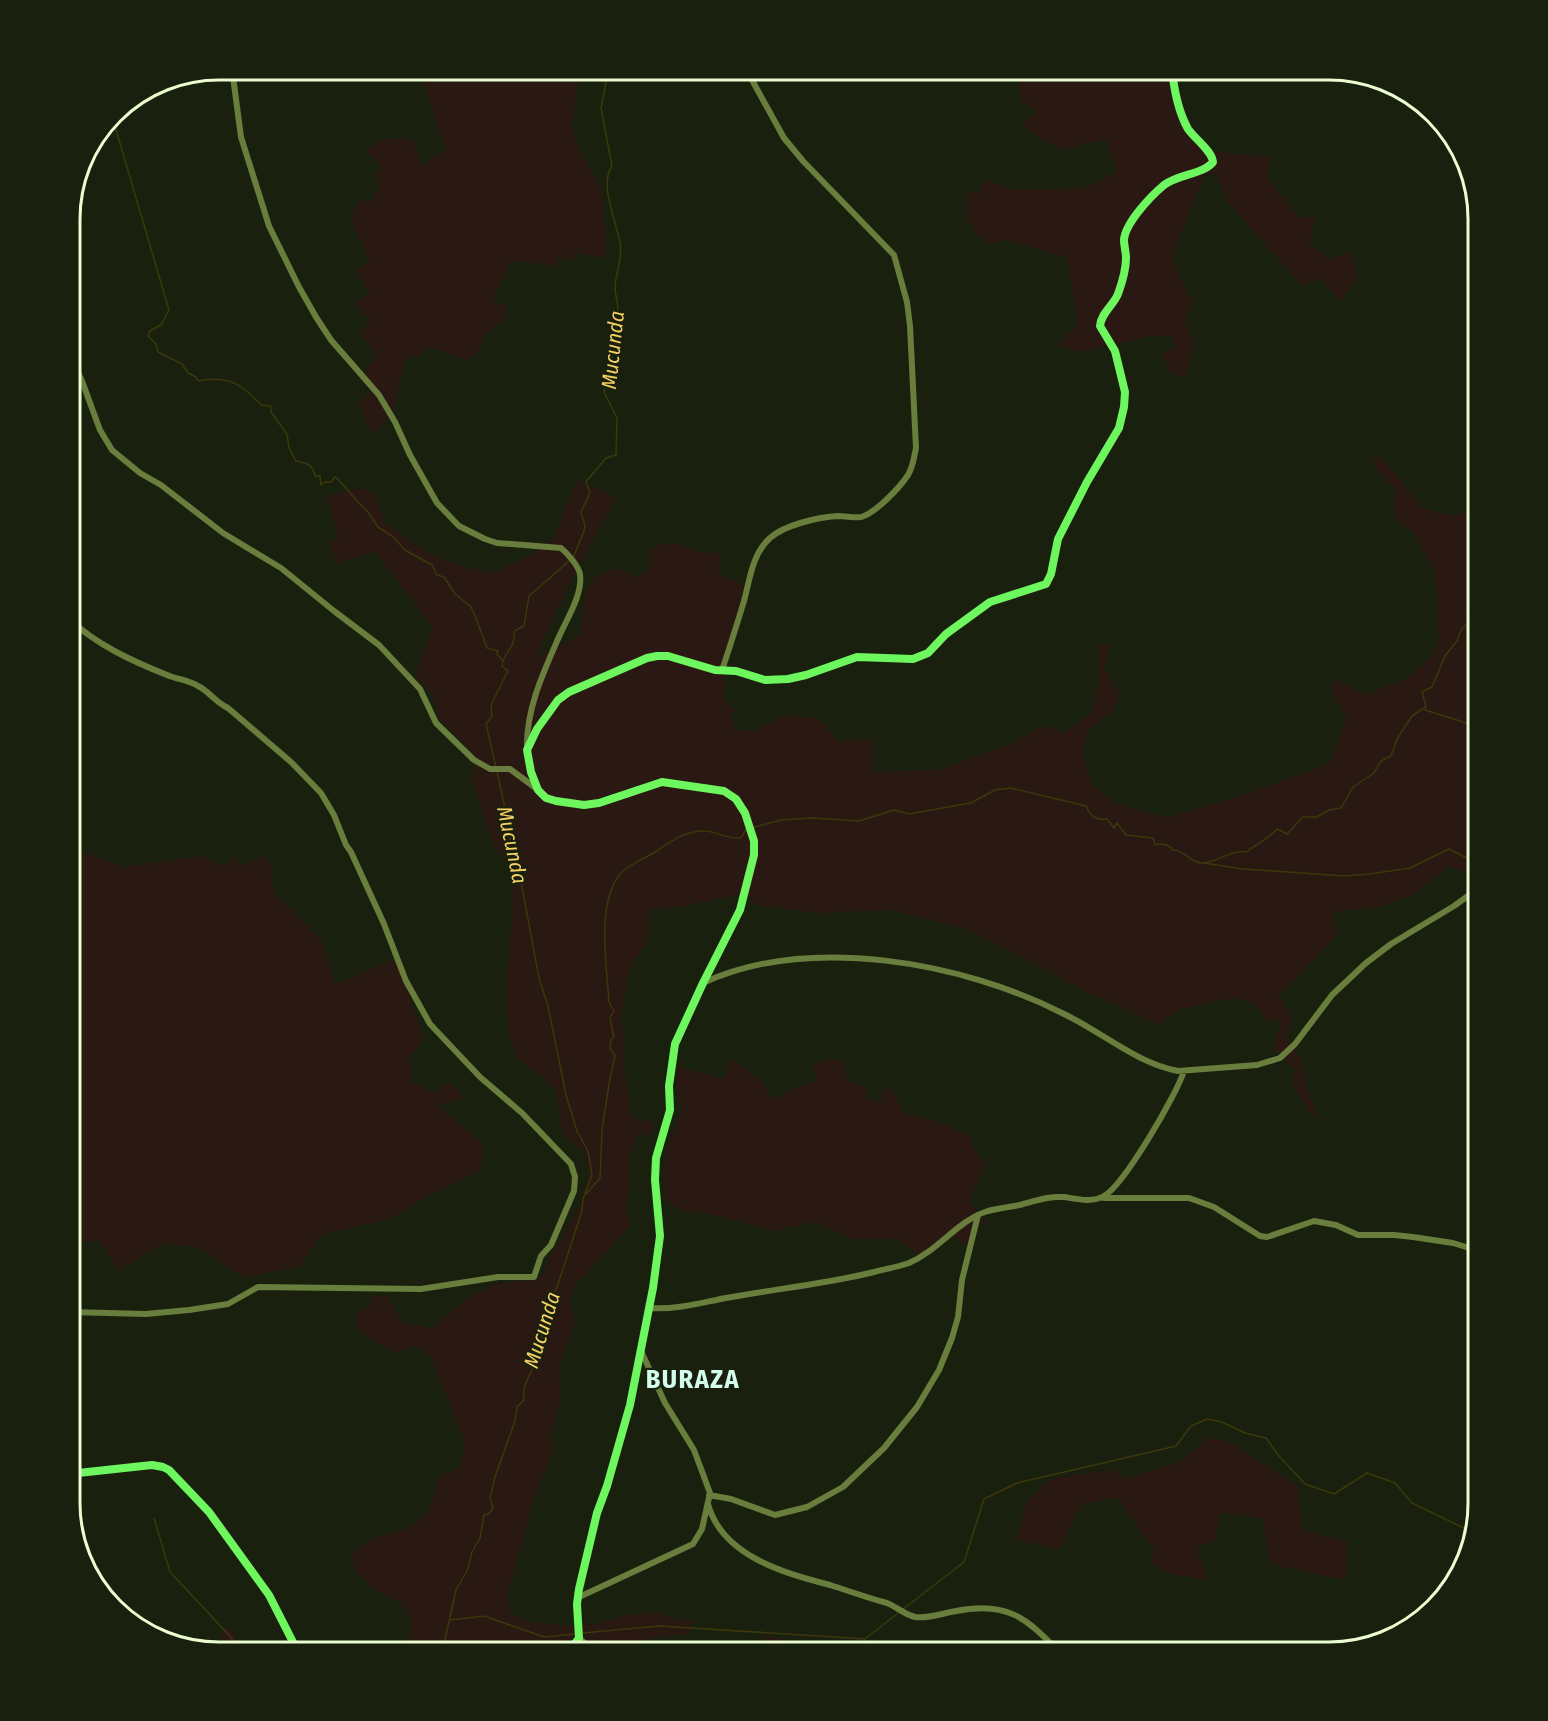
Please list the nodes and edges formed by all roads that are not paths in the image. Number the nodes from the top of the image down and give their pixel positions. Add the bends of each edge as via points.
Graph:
1 (234, 80) edge
2 (752, 80) edge
3 (1174, 80) edge
4 (80, 377) edge
5 (80, 628) edge
6 (722, 670) junction
7 (527, 750) junction
8 (538, 790) junction
9 (1468, 896) edge
10 (703, 983) junction
11 (1184, 1071) junction
12 (1102, 1198) junction
13 (978, 1215) junction
14 (1468, 1248) edge
15 (649, 1308) junction
16 (80, 1312) edge
17 (641, 1351) junction
18 (80, 1473) edge
19 (710, 1495) junction
20 (708, 1504) junction
21 (577, 1598) junction
22 (579, 1638) junction
23 (293, 1642) edge
24 (576, 1642) edge
25 (584, 1642) edge
26 (1048, 1642) edge

1 - 7 street via 242,137 269,226 320,323 379,395 437,503 459,526 496,543 561,548 580,572 574,604 531,712
2 - 6 street via 784,138 894,255 910,326 916,448 908,475 869,514 816,520 785,530 767,541 751,570
3 - 6 main road via 1182,118 1213,162 1165,184 1140,210 1125,235 1122,279 1115,300 1100,322 1115,351 1125,392 1124,406 1119,428 1058,539 1046,584 990,602 919,658 857,657 788,679 765,680
4 - 8 street via 112,450 223,533 281,568 370,637 420,689 438,725 474,760 496,769 510,769
5 - 16 street via 151,669 198,686 291,762 321,793 384,924 406,981 430,1024 480,1077 553,1143 571,1164 575,1178 560,1226 534,1277 498,1277 421,1289 258,1287 228,1304 189,1310 146,1314
6 - 7 main road via 668,656 647,658 560,698
7 - 8 main road
8 - 10 main road via 546,798 584,804 599,803 659,783 724,791 736,799 751,827 754,855 740,910
9 - 11 street via 1366,963 1332,995 1280,1058 1257,1065
10 - 11 street via 729,972 812,957 909,964 1014,991 1065,1014 1140,1058
10 - 15 main road via 678,1037 672,1060 670,1110 656,1158 660,1236
11 - 12 street via 1176,1092 1137,1156
12 - 13 street via 1052,1196
12 - 14 street via 1189,1198 1214,1207 1263,1237 1314,1221 1358,1235 1404,1236
13 - 15 street via 919,1257 896,1267 691,1306
13 - 19 street via 952,1338 917,1407 884,1448 843,1487 807,1507 775,1515 731,1498
15 - 17 main road
17 - 19 street via 693,1450
17 - 21 main road via 628,1415
18 - 23 main road via 152,1465 169,1470 209,1512 259,1581
19 - 20 street
20 - 21 street via 700,1534 693,1544
20 - 26 street via 721,1532 743,1553 768,1565 894,1606 913,1617 980,1608 1007,1611 1023,1618
21 - 22 main road
22 - 24 main road
22 - 25 street

